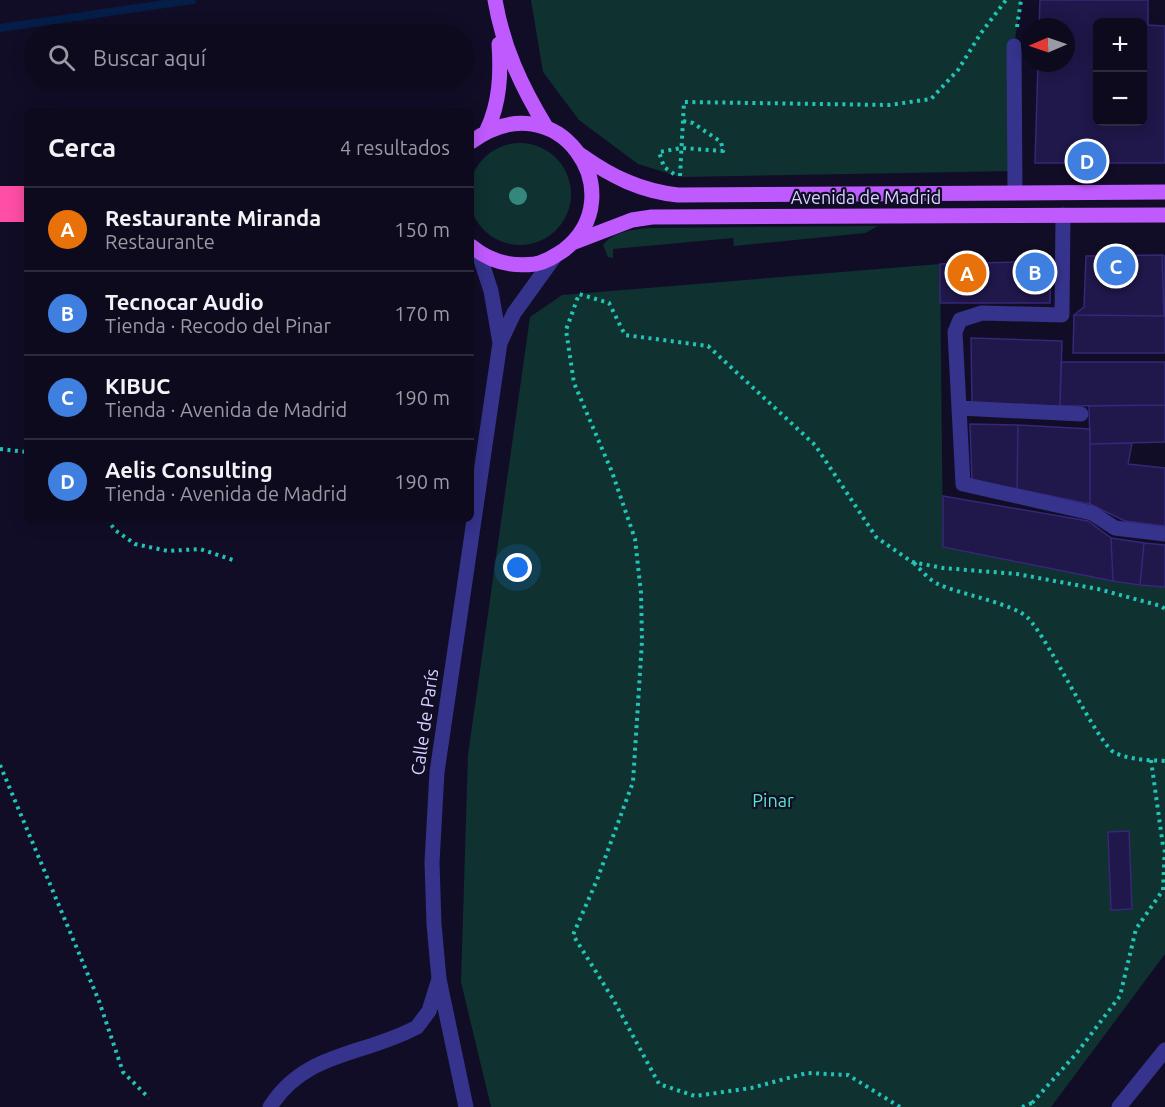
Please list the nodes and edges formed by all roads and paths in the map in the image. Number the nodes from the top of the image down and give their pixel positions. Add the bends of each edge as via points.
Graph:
1 (1006, 0) edge
2 (1021, 0) edge
3 (496, 4) edge
4 (1014, 46) joint
5 (683, 121) junction
6 (546, 127) junction
7 (487, 130) junction
8 (474, 140) edge
9 (681, 148) junction
10 (580, 155) junction
11 (1015, 192) junction
12 (1165, 192) edge
13 (0, 195) edge
14 (24, 195) edge
15 (0, 213) edge
16 (24, 213) edge
17 (1063, 215) junction
18 (1165, 215) edge
19 (572, 243) junction
20 (474, 248) edge
21 (555, 256) junction
22 (500, 343) junction
23 (958, 408) junction
24 (1081, 414) dead end
25 (0, 448) edge
26 (24, 452) edge
27 (474, 517) edge
28 (109, 522) edge
29 (473, 522) edge
30 (1165, 534) edge
31 (236, 561) dead end
32 (912, 562) junction
33 (1165, 609) edge
34 (1151, 760) junction
35 (1165, 761) edge
36 (0, 765) edge
37 (1164, 846) edge
38 (439, 979) junction
39 (1165, 1050) edge
40 (149, 1098) dead end
41 (1033, 1105) edge
42 (270, 1107) edge
43 (466, 1107) edge
44 (900, 1107) edge
45 (1022, 1107) edge
46 (1119, 1107) edge

1 - 5 path via 958,70 931,99 889,105 684,102
2 - 4 path
3 - 6 main road via 507,52
3 - 7 main road via 501,68 497,110
4 - 11 street
5 - 9 path
5 - 9 path via 693,123 721,142 723,152
6 - 7 main road, Avenida de Madrid via 526,122
6 - 10 main road, Avenida de Madrid via 566,138
7 - 8 main road, Avenida de Madrid
9 - 9 path via 659,152 664,167 680,177
10 - 11 main road, Avenida de Madrid via 610,176 652,192 678,195
10 - 19 main road, Avenida de Madrid via 590,177 591,201 585,224
11 - 12 main road, Avenida de Madrid
13 - 14 highway
15 - 16 highway
17 - 18 main road, Avenida de Madrid
17 - 19 main road, Avenida de Madrid via 651,217 632,220
17 - 23 street via 1062,315 982,313 960,320 955,332
19 - 21 main road, Avenida de Madrid
20 - 21 main road, Avenida de Madrid via 507,264 540,263
20 - 22 street, Calle de París via 491,291
21 - 22 street, Calle de París via 530,288
22 - 27 street, Calle de París
23 - 24 street
23 - 30 street via 963,484 1092,513 1115,528
25 - 26 path
28 - 31 path via 135,544 168,551 200,549
29 - 38 street, Calle de París via 436,772 432,862
32 - 33 path via 1017,574
32 - 34 path via 936,584 974,594 1027,616 1113,752
32 - 44 path via 876,537 815,445 708,346 625,335 609,303 579,294 566,330 574,384 612,472 635,539 642,641 633,782 573,935 659,1084 695,1096 751,1088 807,1073 848,1075
34 - 35 path
34 - 37 path
36 - 40 path via 99,1001 123,1072
37 - 41 path via 1163,890 1136,929 1120,996
38 - 42 street via 429,1011 417,1027 301,1072 279,1092
38 - 43 street, Calle de París
39 - 46 street
41 - 45 path

